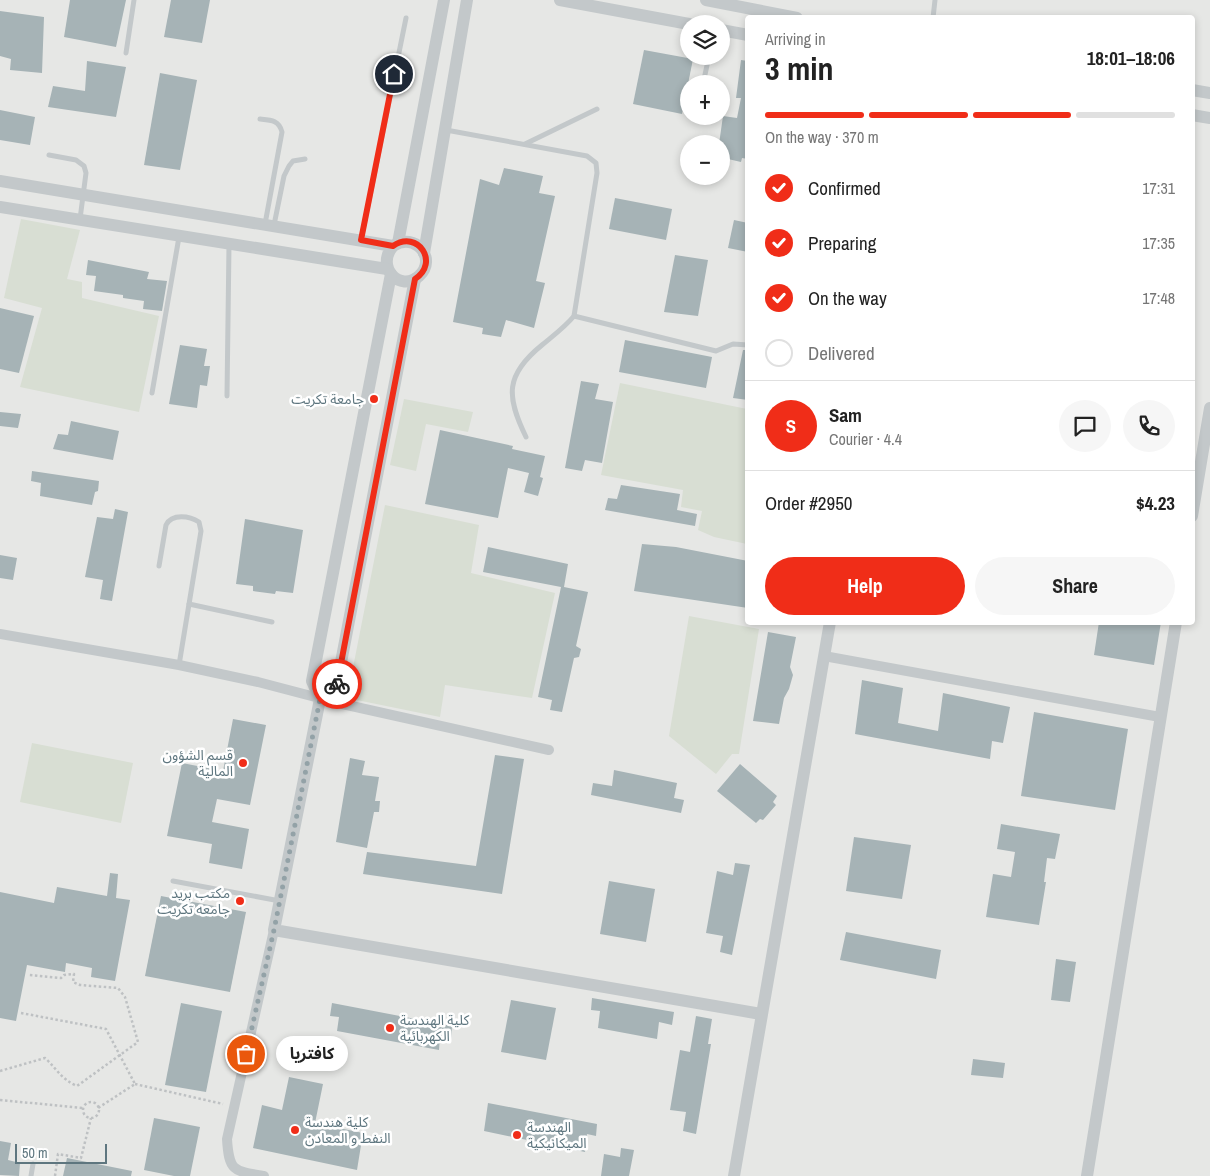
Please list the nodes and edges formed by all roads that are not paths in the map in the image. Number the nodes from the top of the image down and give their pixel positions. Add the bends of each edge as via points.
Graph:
1 (134, 0) edge
2 (444, 0) edge
3 (467, 0) edge
4 (560, 0) edge
5 (706, 0) edge
6 (935, 0) edge
7 (782, 15) edge
8 (933, 15) edge
9 (406, 18) dead end
10 (680, 22) edge
11 (730, 32) edge
12 (745, 34) edge
13 (126, 53) dead end
14 (1195, 90) edge
15 (1210, 93) edge
16 (597, 109) dead end
17 (1195, 116) edge
18 (1210, 118) edge
19 (260, 119) dead end
20 (446, 130) junction
21 (525, 145) junction
22 (49, 155) dead end
23 (305, 158) dead end
24 (0, 181) edge
25 (83, 195) junction
26 (0, 208) edge
27 (80, 220) junction
28 (270, 225) junction
29 (179, 236) junction
30 (361, 240) junction
31 (395, 244) junction
32 (229, 245) junction
33 (424, 253) junction
34 (389, 271) junction
35 (415, 279) junction
36 (574, 316) junction
37 (745, 346) edge
38 (152, 394) dead end
39 (227, 396) dead end
40 (1210, 408) edge
41 (1208, 431) edge
42 (526, 437) dead end
43 (1195, 500) edge
44 (159, 566) dead end
45 (189, 604) junction
46 (272, 622) dead end
47 (829, 625) edge
48 (1175, 625) edge
49 (0, 634) edge
50 (824, 656) junction
51 (179, 664) junction
52 (320, 699) junction
53 (1160, 717) junction
54 (548, 750) dead end
55 (173, 881) dead end
56 (280, 901) junction
57 (274, 930) junction
58 (761, 1014) junction
59 (33, 1164) dead end
60 (31, 1176) edge
61 (264, 1176) edge
62 (734, 1176) edge
63 (1087, 1176) edge

1 - 13 lane
2 - 31 street
3 - 20 street
4 - 10 street
5 - 7 street
6 - 8 lane
9 - 30 lane
11 - 12 street
14 - 15 street
16 - 21 lane
17 - 18 street
19 - 28 lane via 275,122 282,132
20 - 21 lane
20 - 33 street
21 - 36 lane via 587,156 596,163
22 - 25 lane via 82,164 86,173
23 - 28 lane via 293,161 285,173
24 - 25 street
25 - 27 lane
25 - 28 street
26 - 27 street
27 - 29 street
28 - 30 street
29 - 32 street
29 - 38 lane
30 - 31 street
31 - 33 street via 413,242
31 - 34 street via 386,256
32 - 34 street
32 - 39 lane
33 - 35 street via 426,265
34 - 35 street via 402,281
34 - 52 street via 312,681
35 - 52 street via 337,683
36 - 37 lane via 716,351 734,344
36 - 42 lane via 522,364 512,383 516,416
40 - 41 street
41 - 43 street
44 - 45 lane via 168,520 176,516 199,522 201,531
45 - 46 lane
45 - 51 lane
47 - 50 street
48 - 53 street
49 - 51 street
50 - 53 street
50 - 58 street
51 - 52 street
52 - 54 street
52 - 56 street
53 - 63 street
55 - 56 lane
56 - 57 street
57 - 58 street
57 - 61 street via 227,1139 228,1159 240,1172
58 - 62 street
59 - 60 lane

